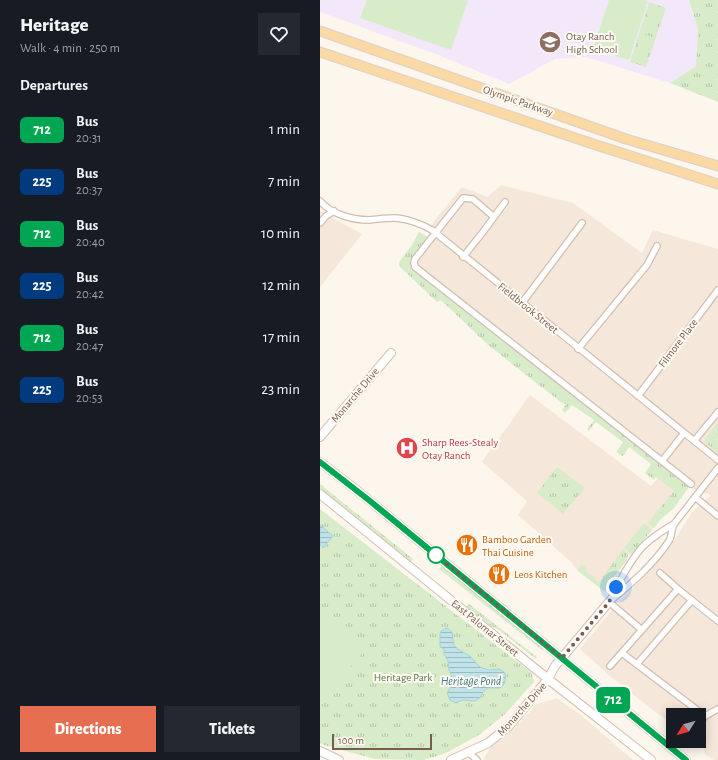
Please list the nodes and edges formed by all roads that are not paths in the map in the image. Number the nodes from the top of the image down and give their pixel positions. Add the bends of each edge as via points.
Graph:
1 (320, 31) edge
2 (320, 52) edge
3 (466, 83) junction
4 (461, 99) junction
5 (718, 166) edge
6 (718, 184) edge
7 (320, 202) edge
8 (505, 202) dead end
9 (334, 212) junction
10 (494, 217) junction
11 (320, 223) edge
12 (582, 223) dead end
13 (436, 234) junction
14 (657, 246) dead end
15 (464, 256) junction
16 (718, 290) edge
17 (522, 303) junction
18 (578, 349) junction
19 (391, 353) dead end
20 (638, 396) junction
21 (718, 412) edge
22 (684, 433) junction
23 (320, 436) edge
24 (694, 441) junction
25 (718, 460) edge
26 (662, 461) junction
27 (320, 462) edge
28 (718, 468) edge
29 (690, 484) dead end
30 (320, 494) edge
31 (695, 497) junction
32 (718, 516) edge
33 (674, 524) junction
34 (660, 573) dead end
35 (678, 589) junction
36 (692, 600) junction
37 (609, 602) junction
38 (718, 621) edge
39 (642, 630) junction
40 (622, 653) junction
41 (562, 658) junction
42 (637, 664) junction
43 (610, 666) dead end
44 (548, 679) junction
45 (695, 708) edge
46 (718, 709) edge
47 (706, 715) edge
48 (320, 751) edge
49 (469, 756) edge
50 (339, 760) edge
51 (451, 760) edge
52 (477, 760) edge
53 (651, 760) edge
54 (686, 760) edge

1 - 3 main road, Olympic Parkway
2 - 4 main road, Olympic Parkway
3 - 4 main road
3 - 5 main road, Olympic Parkway via 626,139
4 - 6 main road, Olympic Parkway
7 - 9 street, Fieldbrook Street
8 - 10 street
9 - 11 street
9 - 13 street, Fieldbrook Street via 366,220 395,218 422,224
10 - 13 street via 473,199 463,198
10 - 15 street
12 - 17 street
13 - 15 street, Fieldbrook Street
13 - 26 street via 415,259 416,267
14 - 18 street via 646,265
15 - 17 street, Fieldbrook Street
16 - 20 street, Filmore Place
17 - 18 street, Fieldbrook Street
18 - 20 street, Fieldbrook Street
19 - 23 main road, Monarche Drive
20 - 22 street, Fieldbrook Street
21 - 24 street
22 - 24 street, Fieldbrook Street
22 - 26 street
24 - 25 street, Fieldbrook Street
26 - 29 street
27 - 41 main road
28 - 31 street
30 - 44 main road, East Palomar Street
31 - 32 street
31 - 33 street
33 - 37 street via 639,550
33 - 37 street via 670,540 642,574
34 - 35 street
35 - 36 street
35 - 39 street
36 - 38 street
36 - 42 street
37 - 39 street
37 - 41 main road, Monarche Drive
39 - 40 street
40 - 42 street
40 - 43 street
41 - 44 main road, Monarche Drive
41 - 54 main road
42 - 45 street
44 - 49 main road, Monarche Drive via 509,726
44 - 53 main road, East Palomar Street
46 - 47 street
48 - 50 main road
49 - 51 main road, Monarche Drive
49 - 52 street

